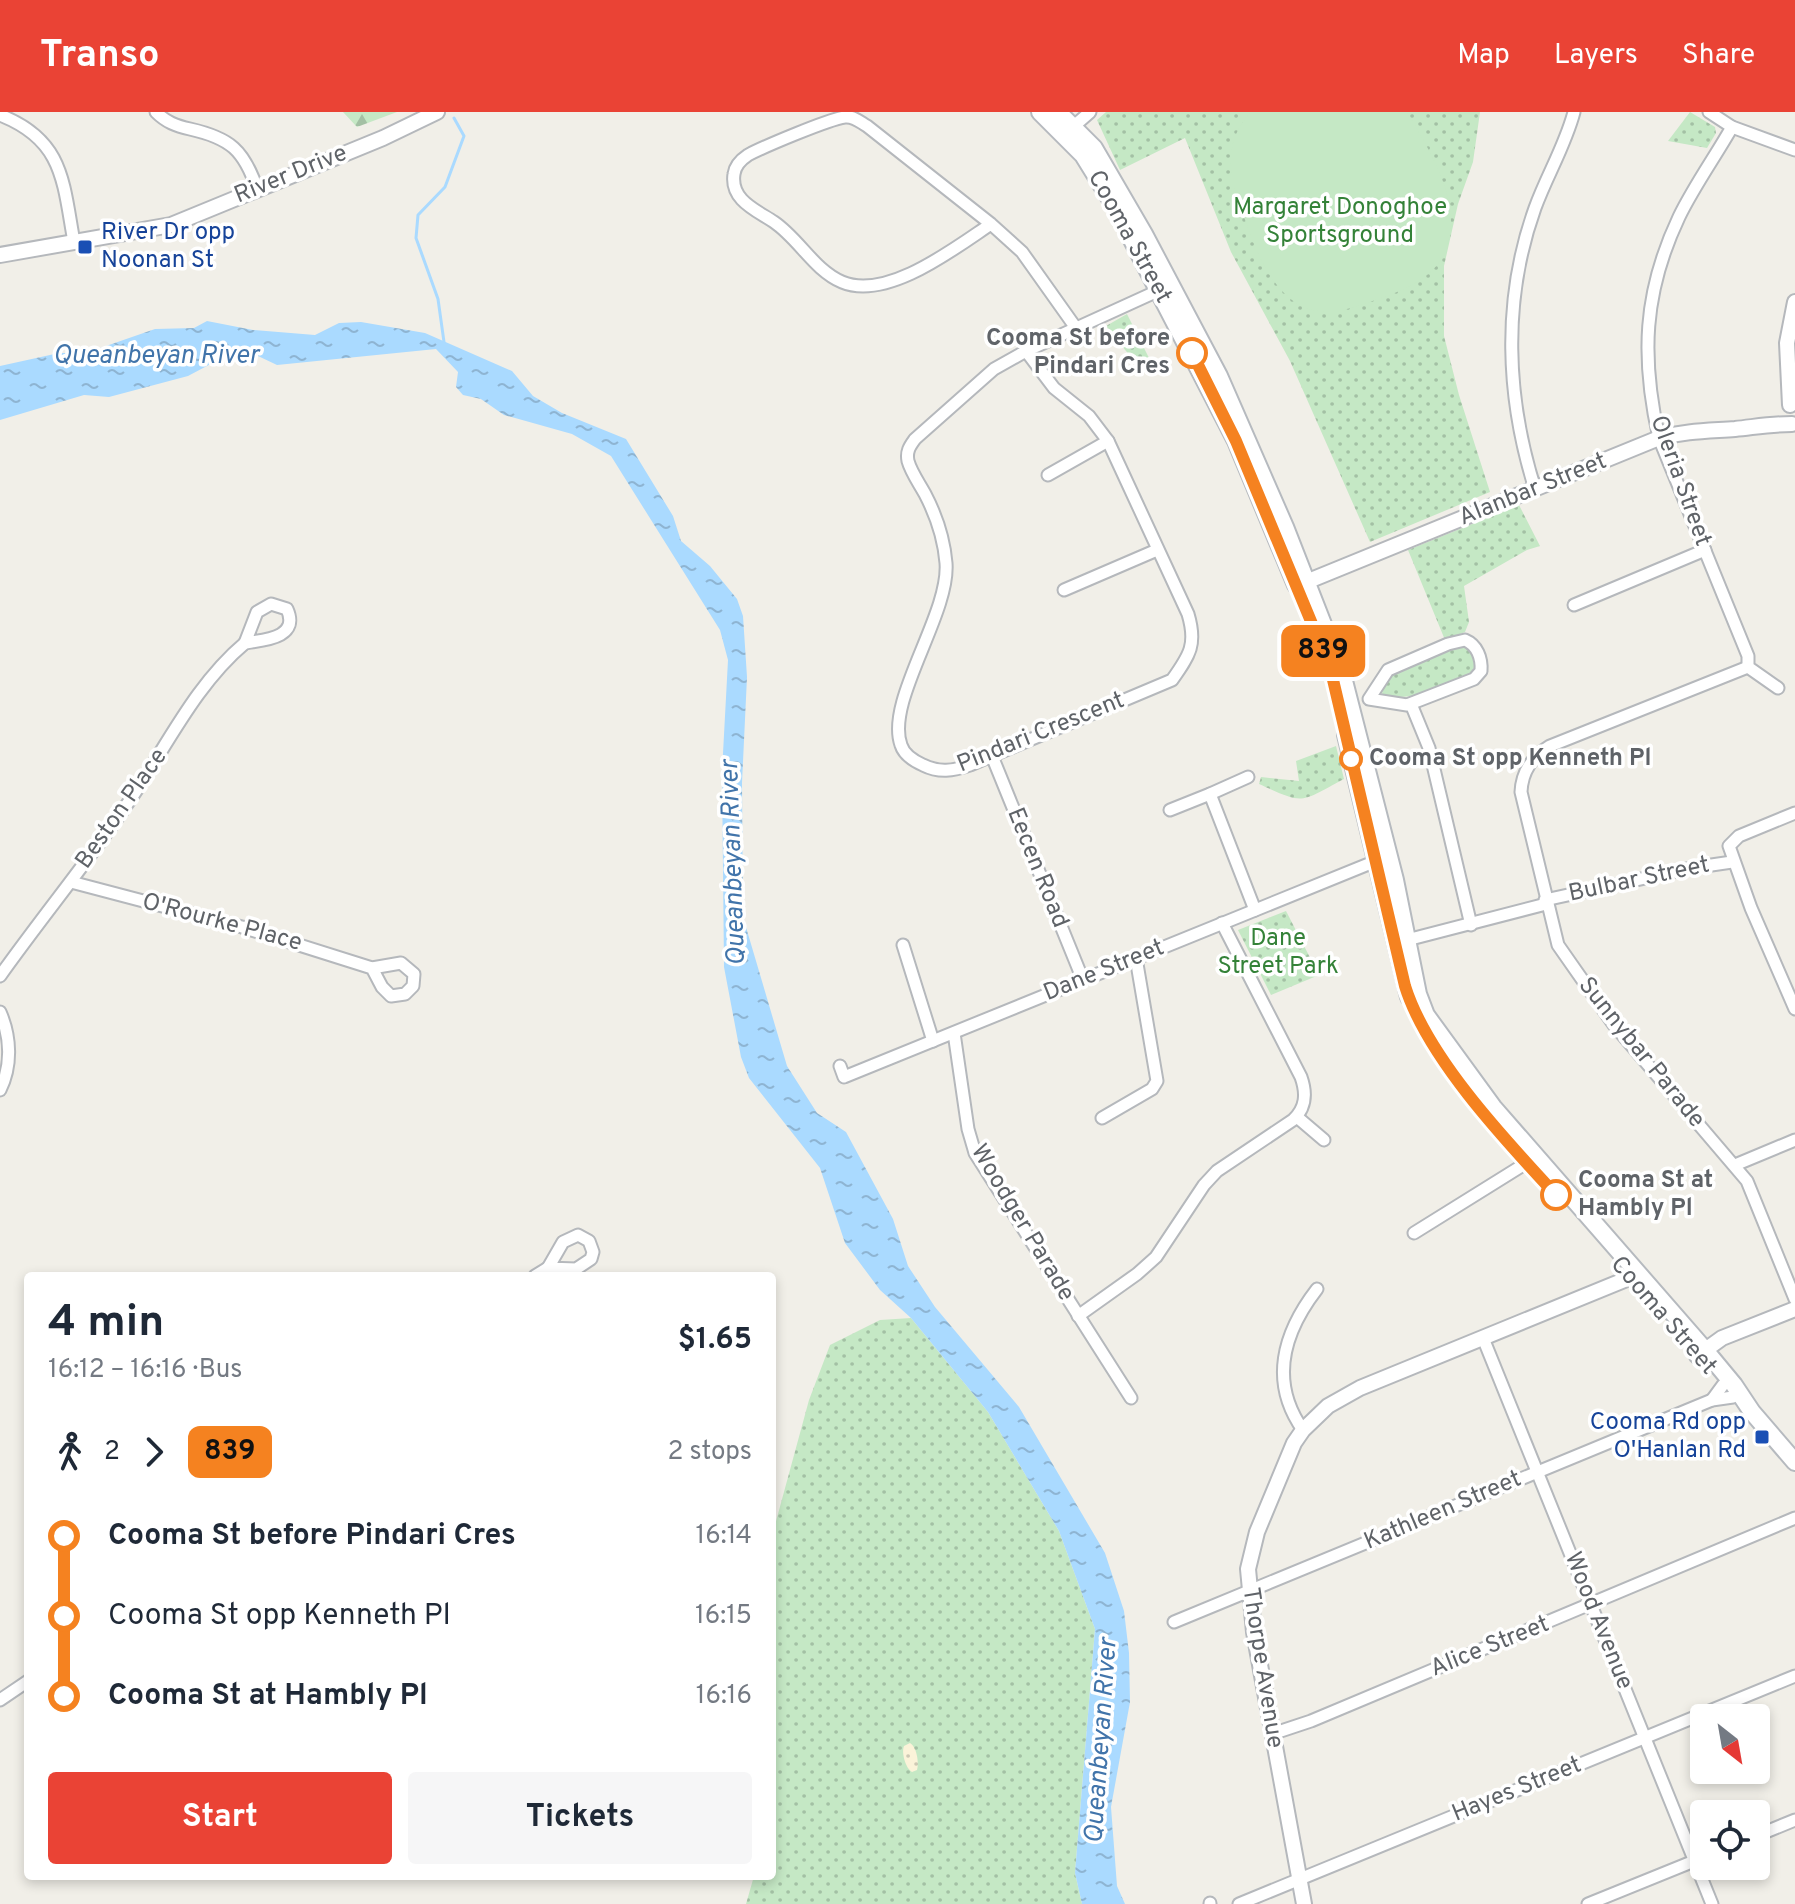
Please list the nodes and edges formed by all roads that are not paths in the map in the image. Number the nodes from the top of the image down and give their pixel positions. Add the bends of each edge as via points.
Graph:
1 (156, 112) edge
2 (437, 112) edge
3 (1040, 112) edge
4 (1090, 112) edge
5 (1574, 112) edge
6 (1709, 112) edge
7 (6, 115) edge
8 (1067, 120) edge
9 (1732, 127) junction
10 (1795, 150) edge
11 (257, 189) junction
12 (991, 224) junction
13 (74, 242) junction
14 (0, 255) edge
15 (1164, 288) junction
16 (1795, 302) edge
17 (1076, 328) junction
18 (1026, 351) junction
19 (1792, 382) edge
20 (1792, 414) edge
21 (1659, 438) junction
22 (1108, 441) junction
23 (1048, 475) dead end
24 (1535, 489) junction
25 (1157, 550) junction
26 (1705, 550) junction
27 (1301, 584) junction
28 (1064, 590) dead end
29 (1574, 605) dead end
30 (245, 643) dead end
31 (1748, 667) junction
32 (1778, 688) dead end
33 (1369, 699) junction
34 (1411, 704) junction
35 (1344, 705) junction
36 (992, 756) junction
37 (1248, 777) dead end
38 (1210, 794) junction
39 (1376, 806) junction
40 (1170, 810) dead end
41 (1795, 813) edge
42 (1376, 861) junction
43 (1732, 862) junction
44 (71, 882) junction
45 (1546, 902) junction
46 (1255, 910) junction
47 (1400, 913) junction
48 (1222, 923) junction
49 (1471, 925) junction
50 (1401, 941) junction
51 (903, 945) dead end
52 (1136, 958) junction
53 (372, 968) dead end
54 (1795, 972) edge
55 (0, 976) edge
56 (1782, 977) junction
57 (1083, 980) junction
58 (1795, 1009) edge
59 (0, 1012) edge
60 (954, 1033) junction
61 (933, 1041) junction
62 (840, 1066) dead end
63 (0, 1090) edge
64 (1297, 1117) junction
65 (1102, 1118) dead end
66 (1324, 1140) dead end
67 (1795, 1140) edge
68 (1531, 1160) junction
69 (1735, 1165) junction
70 (1414, 1233) dead end
71 (548, 1268) dead end
72 (542, 1272) edge
73 (1635, 1275) junction
74 (1317, 1289) dead end
75 (1795, 1299) edge
76 (1795, 1309) edge
77 (1078, 1316) junction
78 (1483, 1338) junction
79 (1701, 1353) junction
80 (1728, 1391) junction
81 (1131, 1398) dead end
82 (1752, 1412) junction
83 (1303, 1430) junction
84 (1792, 1452) edge
85 (1538, 1472) junction
86 (1795, 1518) edge
87 (1249, 1592) junction
88 (1591, 1605) junction
89 (1174, 1623) dead end
90 (1795, 1676) edge
91 (24, 1684) edge
92 (0, 1700) edge
93 (1272, 1734) junction
94 (1644, 1738) junction
95 (1795, 1820) edge
96 (1770, 1830) edge
97 (1690, 1839) edge
98 (1690, 1863) edge
99 (1705, 1880) edge
100 (1297, 1881) junction
101 (1239, 1904) edge
102 (1304, 1904) edge
103 (1588, 1904) edge
104 (1712, 1904) edge

1 - 11 street via 175,126 232,145 248,164
2 - 11 street, River Drive
3 - 8 main road, Cooma Street
4 - 8 street
5 - 24 street via 1536,207 1514,291 1512,373
6 - 9 street
7 - 13 street via 38,136 53,156
8 - 15 main road, Cooma Street via 1094,148
9 - 10 street
9 - 21 street, Oleria Street via 1681,214 1658,268 1646,352
11 - 13 street, River Drive via 171,225
12 - 12 street via 852,117 750,155 734,174 741,201 787,230 812,259 843,282 880,286
12 - 17 street via 1022,252
13 - 14 street, River Drive
15 - 17 street, Pindari Crescent
15 - 27 main road, Cooma Street via 1219,376
16 - 19 street via 1787,343
17 - 18 street, Pindari Crescent
18 - 22 street, Pindari Crescent via 1054,388 1089,416
18 - 36 street, Pindari Crescent via 994,369 908,448 913,474 939,525 947,566 941,601 904,704 898,729 901,748 913,761 935,771 957,770
19 - 20 street
20 - 21 street, Alanbar Street via 1737,429
21 - 24 street, Alanbar Street
21 - 26 street, Oleria Street
22 - 23 street
22 - 25 street, Pindari Crescent
24 - 27 street, Alanbar Street
25 - 28 street
25 - 36 street, Pindari Crescent via 1193,631 1189,654 1172,680
26 - 29 street
26 - 31 street, Oleria Street
27 - 35 main road, Cooma Street via 1336,655
30 - 44 street, Beston Place via 202,689
31 - 32 street
31 - 45 street, Sunnybar Parade via 1550,746 1531,761 1521,792
33 - 34 street
33 - 34 street via 1393,667 1457,641 1472,644 1481,663 1477,676
33 - 35 street
34 - 49 street via 1429,748
35 - 39 main road, Cooma Street
35 - 42 main road, Cooma Street
36 - 57 street, Eecen Road
37 - 38 street
38 - 40 street
38 - 46 street
39 - 42 main road via 1382,847
39 - 47 main road, Cooma Street
41 - 43 street via 1735,838 1729,846
42 - 46 street, Dane Street
42 - 47 main road
42 - 50 main road, Cooma Street
43 - 45 street, Bulbar Street
43 - 56 street
44 - 53 street, O'Rourke Place
44 - 55 street, Beston Place
45 - 49 street, Bulbar Street
45 - 69 street, Sunnybar Parade via 1558,945 1576,974
46 - 48 street, Dane Street
47 - 50 main road, Cooma Street
48 - 52 street, Dane Street
48 - 64 street via 1304,1085
49 - 50 street, Bulbar Street
50 - 68 main road, Cooma Street via 1409,999 1421,1023 1483,1113
51 - 61 street
52 - 57 street, Dane Street
52 - 65 street via 1157,1081
54 - 56 street
56 - 58 street
57 - 60 street, Dane Street
59 - 63 street via 9,1041
60 - 61 street, Dane Street
60 - 77 street, Woodger Parade via 975,1153
61 - 62 street, Dane Street via 844,1077
64 - 66 street
64 - 77 street via 1217,1171 1156,1257
67 - 69 street
68 - 70 street
68 - 73 main road, Cooma Street
69 - 75 street, Sunnybar Parade via 1747,1181
71 - 72 street
73 - 78 street, Thorpe Avenue
73 - 79 main road, Cooma Street
74 - 83 street via 1291,1329 1284,1369 1287,1401
76 - 79 street via 1722,1338
77 - 81 street, Woodger Parade
78 - 83 street, Thorpe Avenue via 1343,1396
78 - 85 street, Wood Avenue
79 - 80 main road, Cooma Street
79 - 82 main road, Cooma Street via 1734,1385
80 - 82 main road, Cooma Street
80 - 85 street, Kathleen Street
82 - 84 main road, Cooma Street
83 - 87 street, Thorpe Avenue via 1286,1458 1251,1549
85 - 87 street, Kathleen Street
85 - 88 street, Wood Avenue
86 - 88 street, Alice Street
87 - 89 street, Kathleen Street
87 - 93 street, Thorpe Avenue
88 - 93 street, Alice Street
88 - 94 street, Wood Avenue
90 - 94 street, Hayes Street
91 - 92 street
93 - 100 street, Thorpe Avenue
94 - 97 street, Wood Avenue
94 - 100 street, Hayes Street
95 - 96 street
98 - 103 street
99 - 104 street, Wood Avenue
100 - 101 street, Hayes Street
100 - 102 street, Thorpe Avenue

